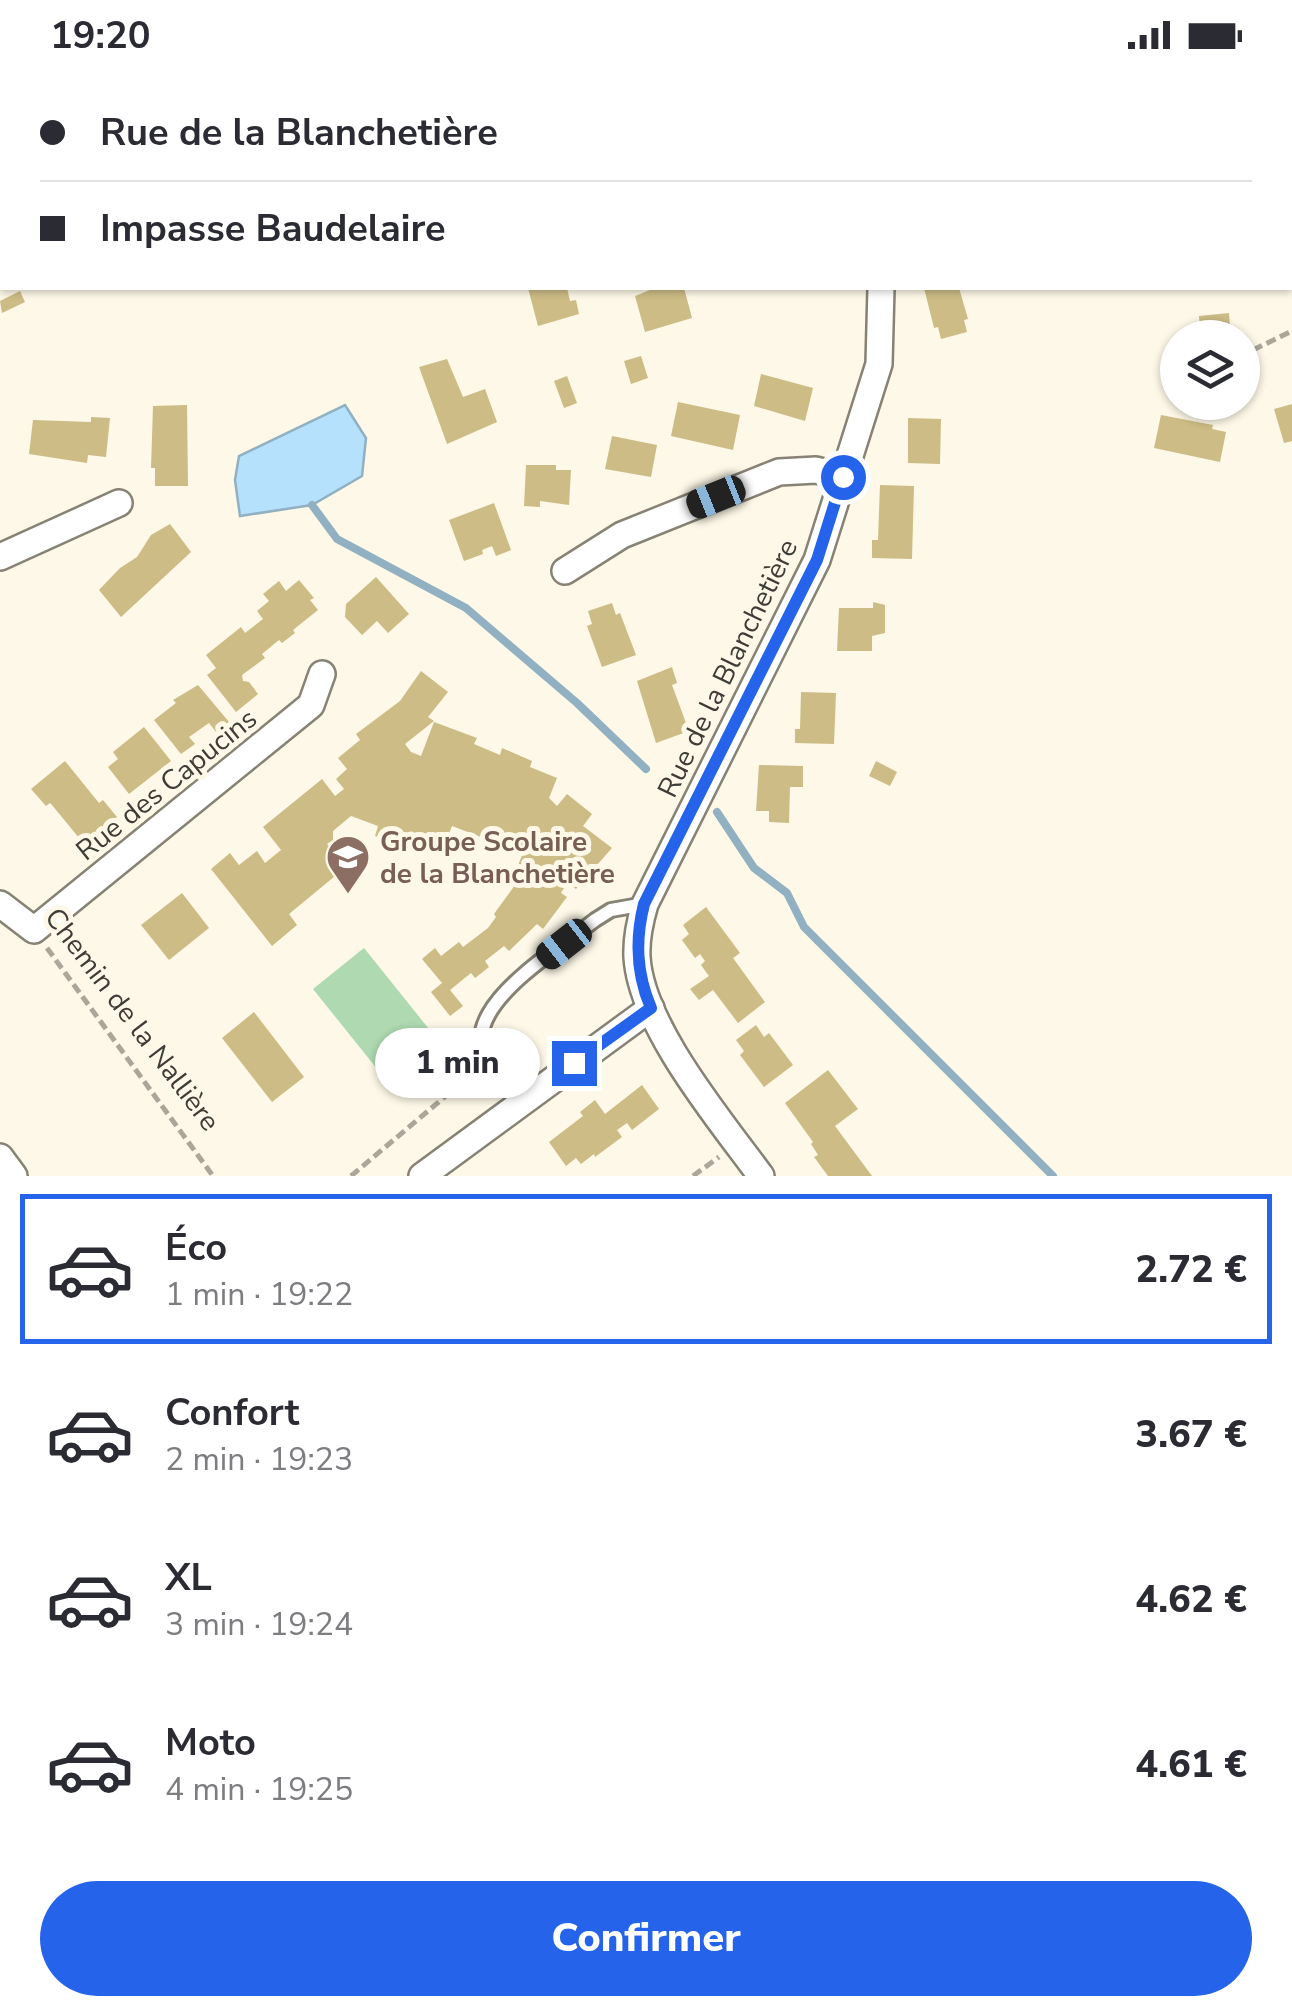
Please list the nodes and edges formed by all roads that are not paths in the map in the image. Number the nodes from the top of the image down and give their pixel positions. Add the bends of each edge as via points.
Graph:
1 (882, 290) edge
2 (843, 477) junction
3 (119, 504) dead end
4 (0, 557) edge
5 (566, 571) dead end
6 (322, 674) dead end
7 (0, 904) edge
8 (644, 904) junction
9 (34, 930) joint
10 (652, 1009) junction
11 (526, 1098) junction
12 (0, 1157) edge
13 (14, 1176) edge
14 (422, 1176) edge
15 (761, 1176) edge

1 - 2 street, Rue de la Blanchetière via 879,364
2 - 5 street via 779,472 622,535
2 - 8 street, Rue de la Blanchetière via 817,560
3 - 4 street
6 - 9 street, Rue des Capucins via 311,704
7 - 9 street, Chemin de la Nallière
8 - 10 street, Rue de la Blanchetière via 637,958
8 - 11 lane via 611,910 501,993 482,1025 482,1048 502,1082
10 - 11 street
10 - 15 street, Rue de la Blanchetière
11 - 14 street
12 - 13 street

